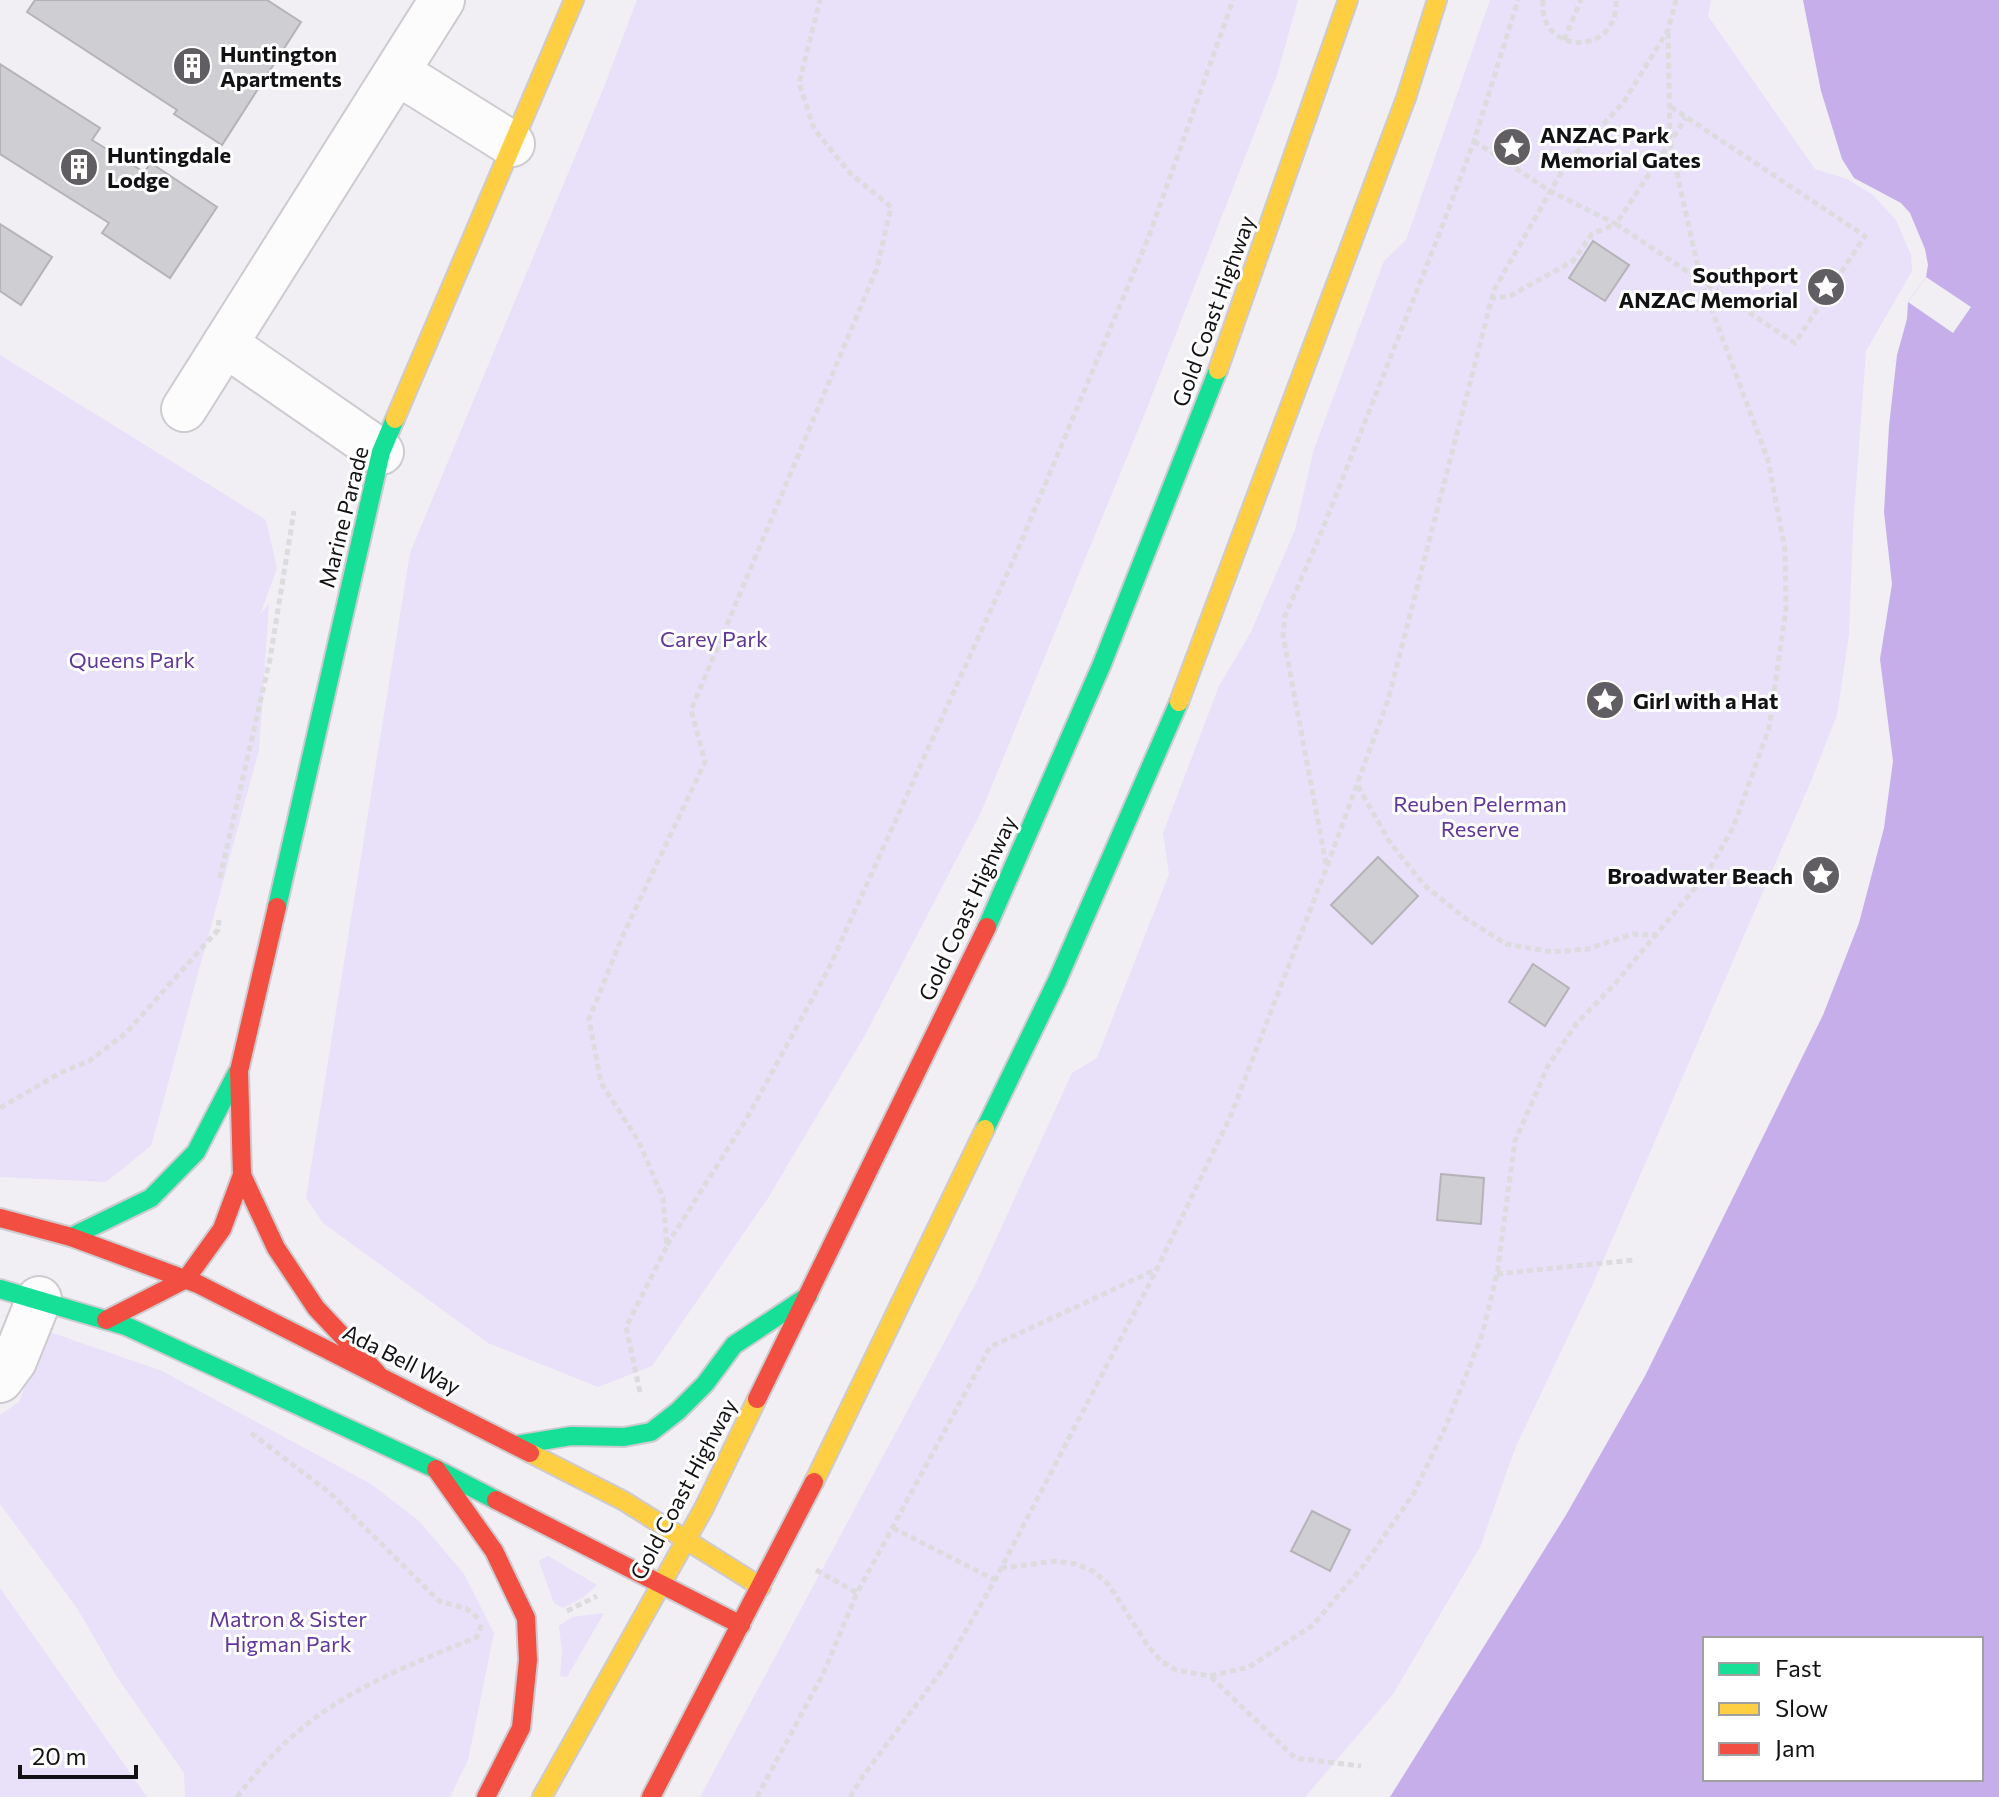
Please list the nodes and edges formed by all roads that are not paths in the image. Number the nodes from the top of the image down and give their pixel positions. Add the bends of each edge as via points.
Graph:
1 (442, 0) edge
2 (574, 0) edge
3 (1348, 0) edge
4 (1437, 0) edge
5 (397, 72) junction
6 (512, 144) junction
7 (225, 344) junction
8 (184, 409) dead end
9 (381, 452) junction
10 (239, 1071) junction
11 (242, 1175) junction
12 (0, 1218) edge
13 (71, 1237) junction
14 (186, 1279) junction
15 (20, 1294) edge
16 (809, 1295) junction
17 (106, 1320) junction
18 (377, 1373) junction
19 (0, 1380) edge
20 (516, 1445) junction
21 (436, 1469) junction
22 (687, 1539) junction
23 (661, 1584) junction
24 (761, 1587) junction
25 (741, 1625) junction
26 (486, 1797) edge
27 (542, 1797) edge
28 (651, 1797) edge

1 - 5 street
2 - 6 main road, Marine Parade
3 - 16 main road, Gold Coast Highway via 1223,358 1102,664 981,941
4 - 24 main road via 1406,98 1188,681 1057,981
5 - 6 street
5 - 7 street
6 - 9 main road, Marine Parade
7 - 8 street
7 - 9 street
9 - 10 main road, Marine Parade
10 - 11 main road, Marine Parade
10 - 13 main road, Marine Parade via 196,1152 151,1198
11 - 14 main road, Marine Parade via 222,1229
11 - 18 main road via 276,1248 316,1308
12 - 13 main road, Ada Bell Way
13 - 14 main road, Ada Bell Way
14 - 17 main road, Marine Parade
14 - 18 main road, Ada Bell Way
15 - 17 main road
15 - 19 street via 14,1361
16 - 20 main road via 734,1345 705,1384 651,1432
16 - 22 main road, Gold Coast Highway
17 - 21 main road
18 - 20 main road, Ada Bell Way
20 - 22 main road, Ada Bell Way
21 - 23 main road
21 - 26 main road via 494,1551 526,1618 521,1728
22 - 23 main road, Gold Coast Highway
22 - 24 main road, Ada Bell Way
23 - 25 main road
23 - 27 main road, Gold Coast Highway
24 - 25 main road
25 - 28 main road

